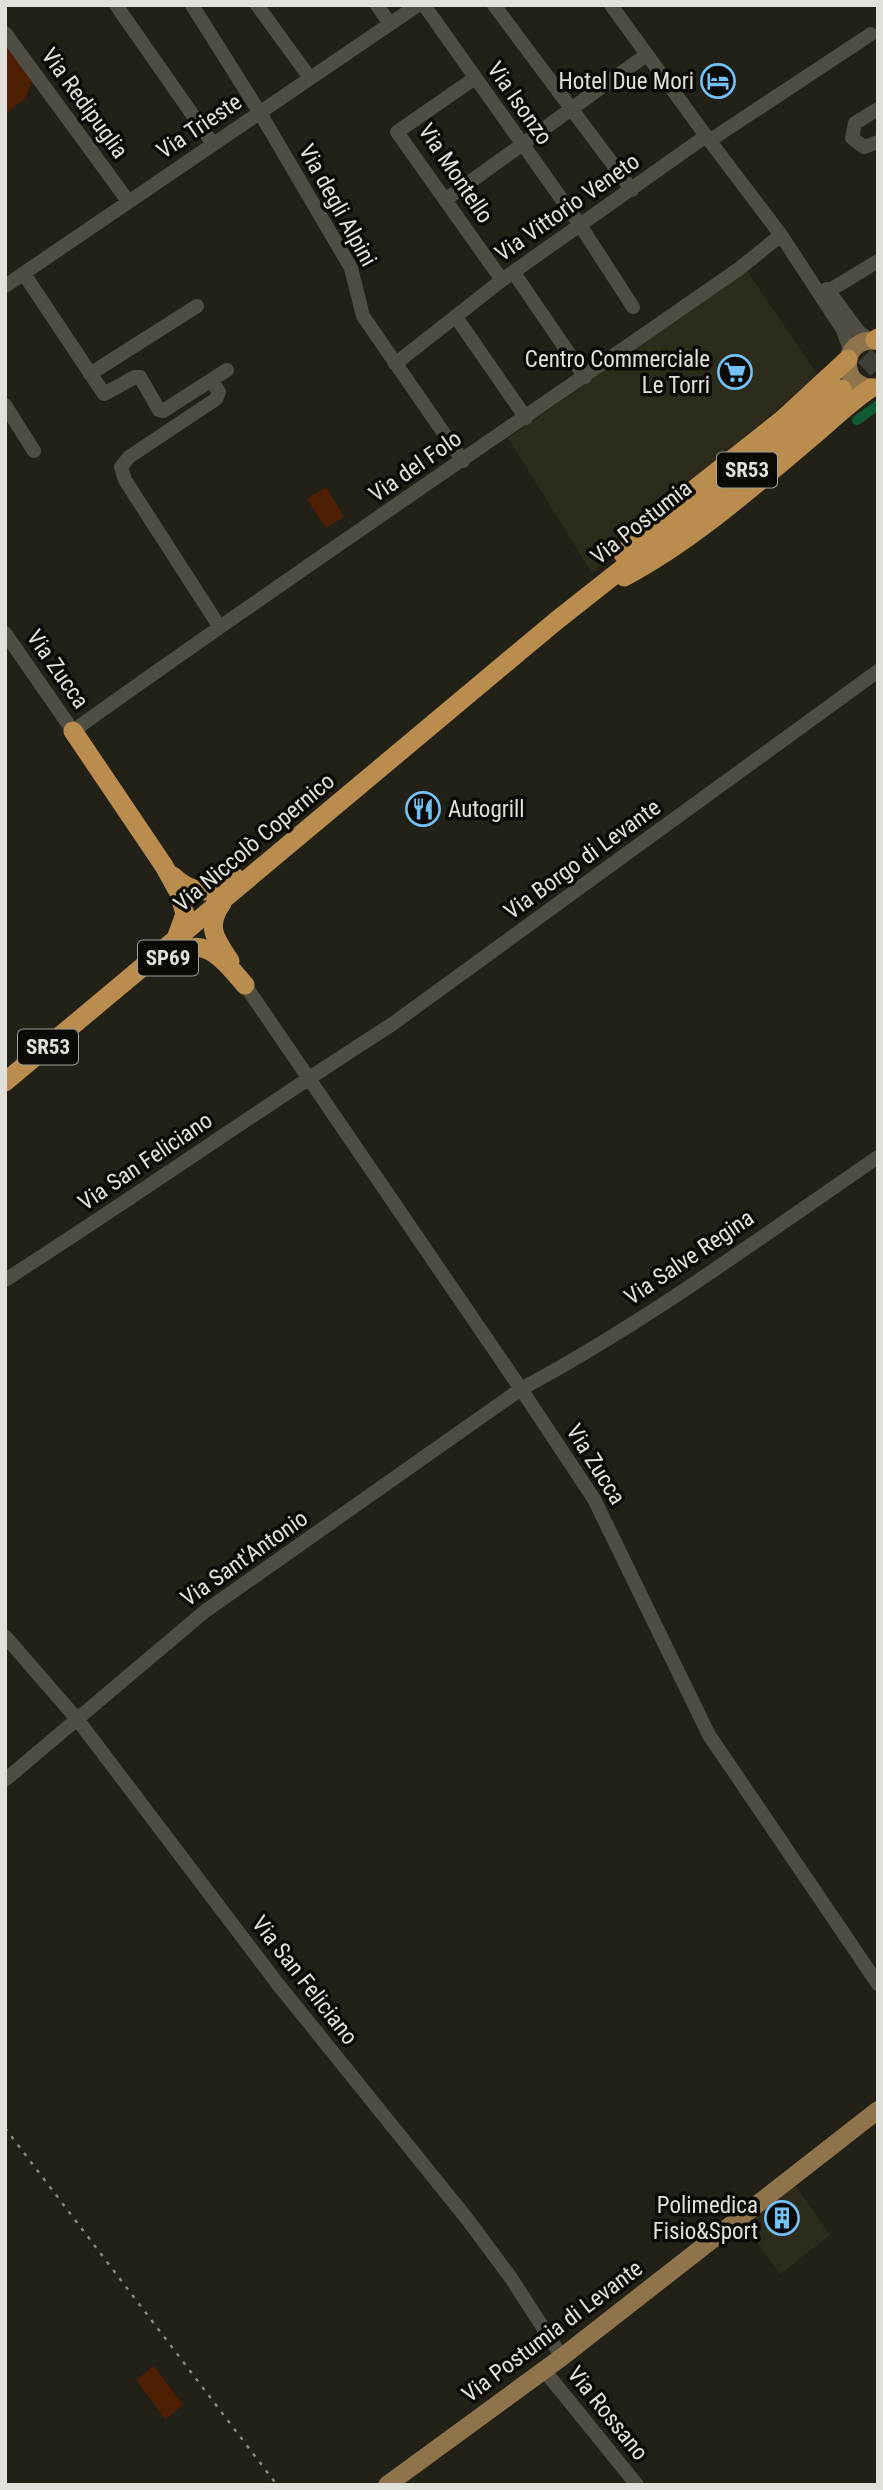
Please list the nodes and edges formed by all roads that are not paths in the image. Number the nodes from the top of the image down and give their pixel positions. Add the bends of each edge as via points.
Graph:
1 (116, 5) edge
2 (192, 5) edge
3 (257, 5) edge
4 (377, 5) edge
5 (421, 5) edge
6 (494, 5) edge
7 (611, 5) edge
8 (390, 24) junction
9 (5, 33) edge
10 (871, 34) dead end
11 (646, 55) junction
12 (310, 78) junction
13 (475, 78) junction
14 (570, 109) junction
15 (878, 109) edge
16 (260, 113) junction
17 (708, 139) junction
18 (878, 142) edge
19 (213, 144) junction
20 (522, 146) junction
21 (632, 190) junction
22 (444, 200) junction
23 (128, 201) junction
24 (580, 225) junction
25 (780, 235) junction
26 (878, 261) edge
27 (24, 274) junction
28 (508, 276) junction
29 (5, 286) edge
30 (824, 293) junction
31 (197, 306) dead end
32 (633, 307) dead end
33 (456, 317) junction
34 (875, 340) edge
35 (849, 355) junction
36 (396, 364) junction
37 (227, 370) dead end
38 (90, 374) junction
39 (585, 376) junction
40 (212, 381) junction
41 (876, 388) edge
42 (842, 389) tunnel mouth
43 (5, 405) edge
44 (526, 418) junction
45 (34, 451) dead end
46 (463, 461) junction
47 (556, 621) junction
48 (219, 626) junction
49 (5, 633) edge
50 (534, 639) joint
51 (878, 671) edge
52 (73, 731) junction
53 (306, 830) junction
54 (164, 866) junction
55 (229, 895) junction
56 (175, 940) junction
57 (244, 985) junction
58 (91, 1011) junction
59 (309, 1077) junction
60 (5, 1082) edge
61 (878, 1157) edge
62 (5, 1280) edge
63 (521, 1389) junction
64 (5, 1636) edge
65 (77, 1719) junction
66 (5, 1780) edge
67 (878, 1984) edge
68 (878, 2110) edge
69 (562, 2357) junction
70 (544, 2370) junction
71 (387, 2485) edge
72 (637, 2485) edge

1 - 19 street
2 - 16 street, Via degli Alpini
3 - 12 street
4 - 8 street
5 - 8 street, Via Trieste
5 - 13 street, Via Isonzo
6 - 14 street
7 - 11 street
8 - 12 street, Via Trieste
9 - 23 street, Via Redipuglia
10 - 17 street, Via Vittorio Veneto
11 - 14 street
11 - 17 street
12 - 16 street, Via Trieste
13 - 20 street, Via Isonzo
13 - 22 street, Via Montello via 397,132
14 - 20 street
14 - 21 street
15 - 18 street via 855,123 852,131 852,138 864,147
16 - 19 street, Via Trieste
16 - 36 street, Via degli Alpini via 351,268 363,316
17 - 21 street, Via Vittorio Veneto
17 - 25 street
19 - 23 street, Via Trieste
20 - 22 street
20 - 24 street, Via Isonzo
21 - 24 street, Via Vittorio Veneto
22 - 28 street, Via Montello
23 - 27 street, Via Trieste
24 - 28 street, Via Vittorio Veneto
24 - 32 street, Via Isonzo
25 - 30 street
25 - 39 street, Via del Folo via 739,269
26 - 30 street
27 - 29 street, Via Trieste
27 - 38 street
28 - 33 street, Via Vittorio Veneto
28 - 39 street, Via Montello
30 - 34 street via 858,331
30 - 35 street via 843,330
31 - 38 street
33 - 36 street, Via Vittorio Veneto
33 - 44 street
34 - 35 main road via 861,342
35 - 41 main road via 852,379
35 - 47 highway via 783,419 653,522
36 - 46 street, Via degli Alpini
37 - 40 street
38 - 40 street via 105,394 140,377 163,411
39 - 44 street, Via del Folo
40 - 48 street via 219,392 216,399 121,467
41 - 47 highway via 653,562
42 - 47 highway, Via Postumia / SR53 via 779,445
43 - 45 street
44 - 46 street, Via del Folo
46 - 48 street, Via del Folo
47 - 50 highway, Via Postumia / SR53
48 - 52 street, Via del Folo
49 - 52 street, Via Zucca / SP69
50 - 53 highway, Via Niccolò Copernico / SR53
51 - 59 street, Via Borgo di Levante via 471,969
52 - 54 highway, SP69
53 - 54 highway, SP69 via 267,852 228,885 209,892 188,888
53 - 55 highway, Via Niccolò Copernico / SR53
54 - 56 highway, SP69 via 185,908
55 - 56 highway, Via Niccolò Copernico / SR53
55 - 57 highway, SP69 via 214,916 213,930
56 - 58 highway, Via Niccolò Copernico / SR53
57 - 58 highway, SP69 via 225,961 198,946 190,947 180,949 130,989
57 - 59 street, Via Zucca / SP69
58 - 60 highway, Via Niccolò Copernico / SR53
59 - 62 street, Via San Feliciano
59 - 63 street, Via Zucca / SP69
61 - 63 street, Via Salve Regina via 668,1300
63 - 65 street, Via Sant'Antonio via 204,1612
63 - 67 street, Via Zucca / SP69 via 594,1499 709,1735
64 - 65 street, Via San Feliciano
65 - 66 street, Via Sant'Antonio
65 - 69 street, Via San Feliciano via 277,1983 468,2220
68 - 69 main road, Via Postumia di Levante
69 - 70 main road, Via Postumia di Levante
70 - 71 main road, Via Postumia di Levante
70 - 72 street, Via Rossano

